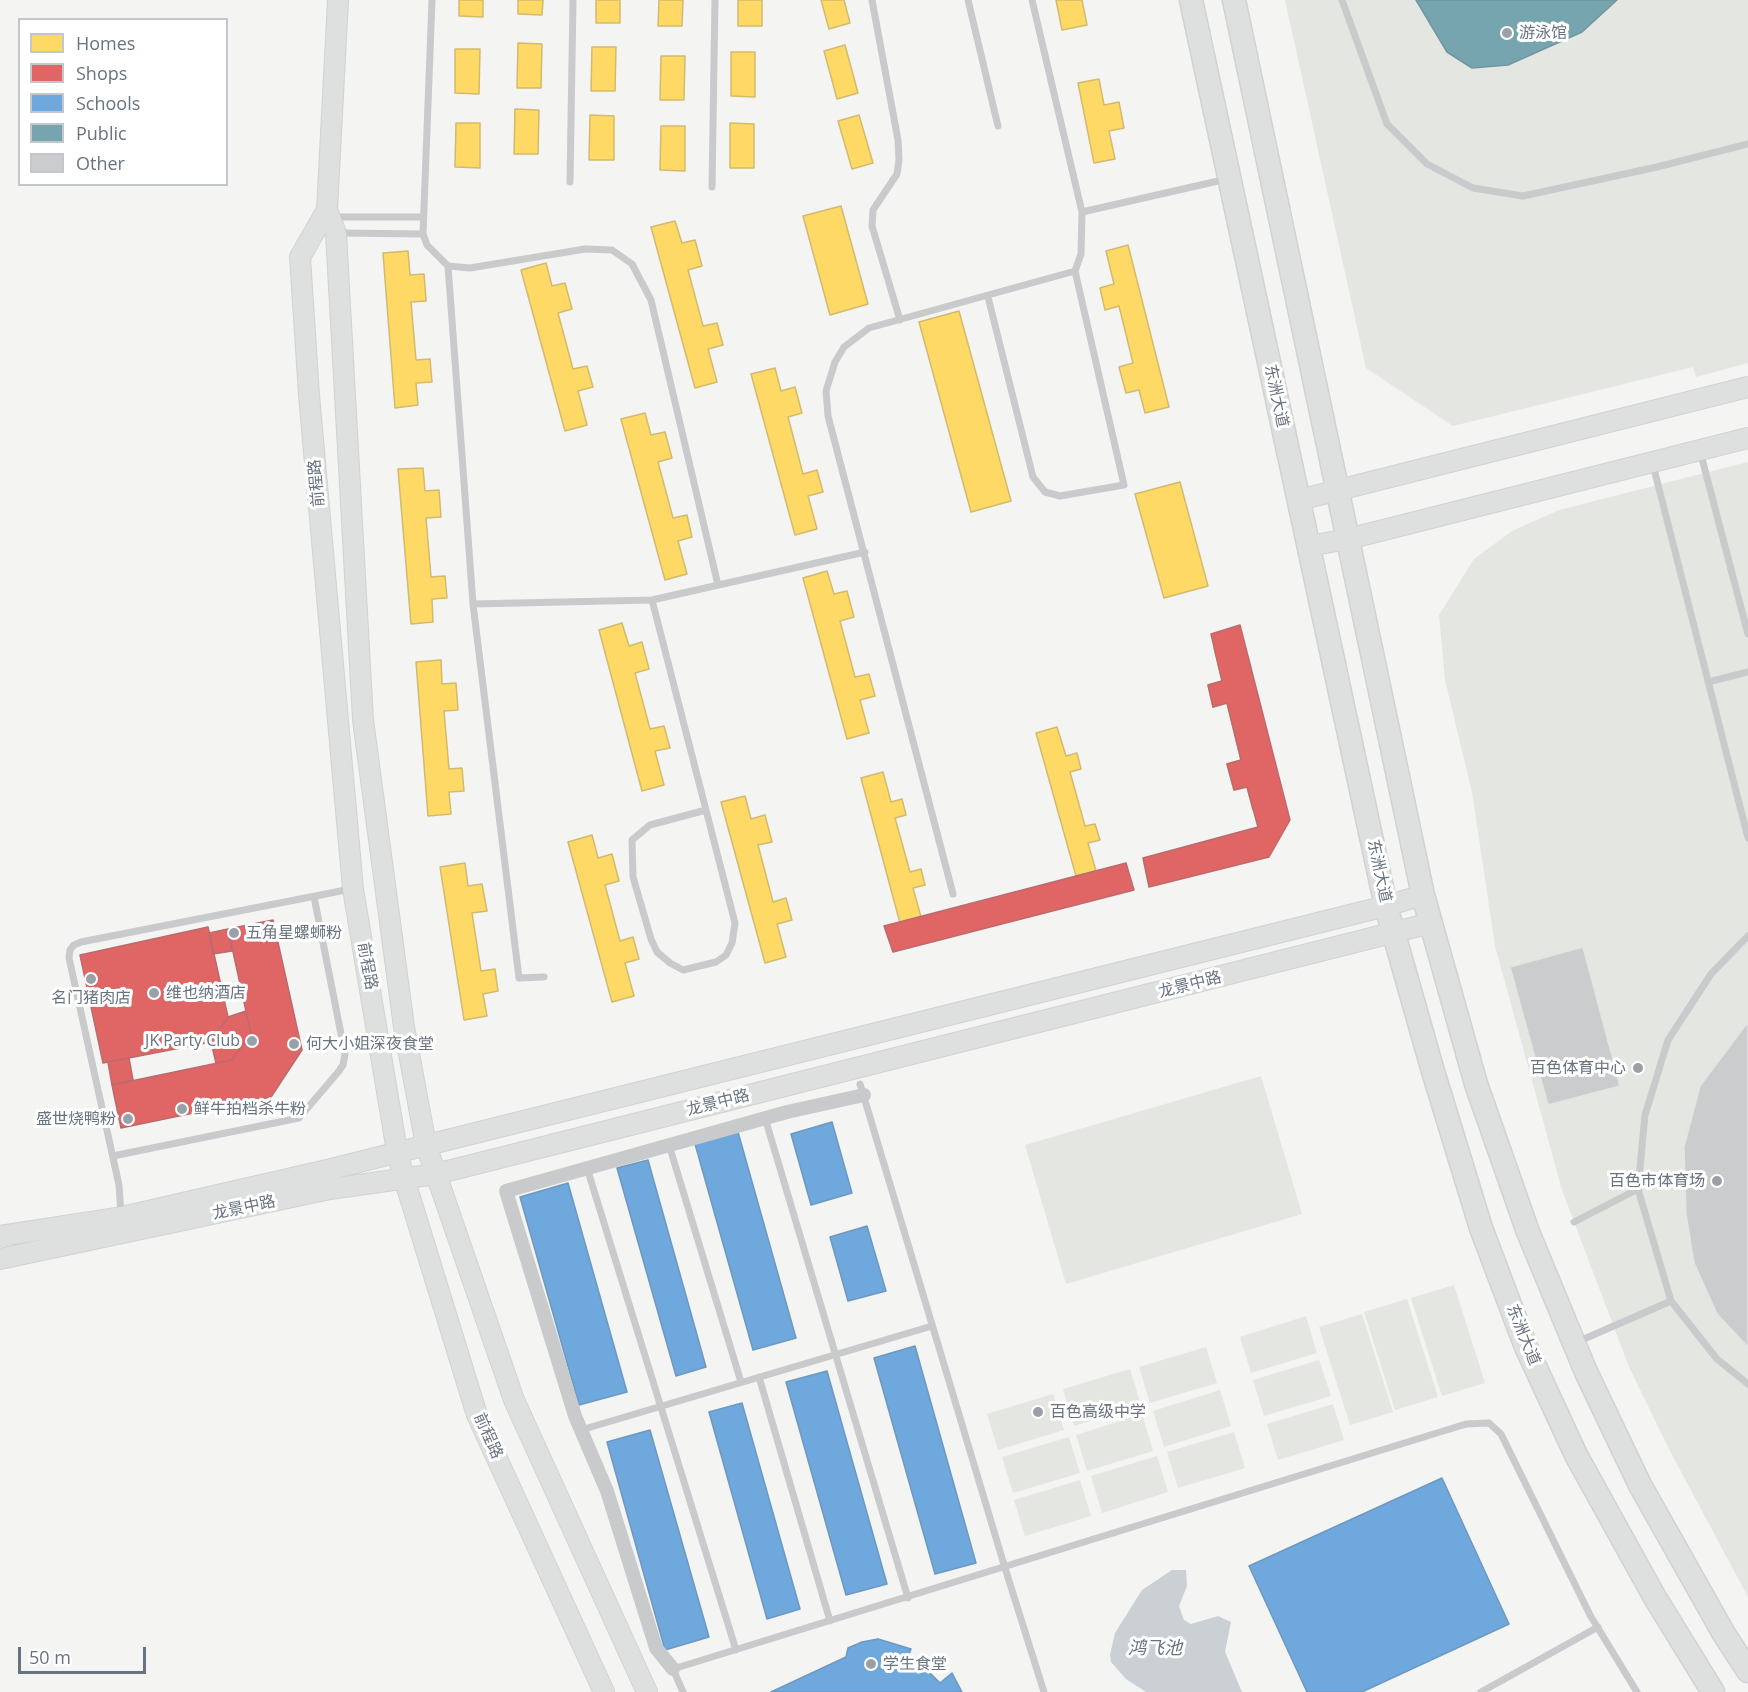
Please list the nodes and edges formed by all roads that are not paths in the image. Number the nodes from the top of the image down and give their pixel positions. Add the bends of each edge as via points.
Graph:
1 (338, 0) edge
2 (432, 0) edge
3 (573, 0) edge
4 (716, 0) edge
5 (872, 0) edge
6 (968, 0) edge
7 (1032, 0) edge
8 (1191, 0) edge
9 (1234, 0) edge
10 (1342, 0) edge
11 (998, 126) dead end
12 (1748, 144) edge
13 (1229, 178) junction
14 (570, 182) dead end
15 (712, 187) dead end
16 (1082, 212) junction
17 (423, 217) junction
18 (330, 220) junction
19 (423, 234) junction
20 (448, 266) junction
21 (1075, 272) junction
22 (988, 297) junction
23 (900, 320) junction
24 (1748, 387) edge
25 (1748, 438) edge
26 (1700, 450) junction
27 (1652, 463) junction
28 (1337, 490) junction
29 (1299, 500) junction
30 (1348, 539) junction
31 (1309, 546) junction
32 (865, 552) junction
33 (718, 585) junction
34 (652, 600) junction
35 (473, 604) junction
36 (1748, 634) edge
37 (1748, 672) edge
38 (1708, 682) junction
39 (706, 810) junction
40 (1748, 838) edge
41 (353, 889) junction
42 (953, 894) dead end
43 (1423, 895) junction
44 (314, 897) junction
45 (1386, 906) junction
46 (1431, 923) junction
47 (1393, 932) junction
48 (1748, 936) edge
49 (544, 977) dead end
50 (862, 1090) joint
51 (765, 1118) junction
52 (426, 1145) junction
53 (669, 1145) junction
54 (398, 1151) junction
55 (113, 1156) junction
56 (587, 1168) junction
57 (436, 1174) junction
58 (404, 1178) junction
59 (1638, 1189) junction
60 (122, 1217) junction
61 (1574, 1222) dead end
62 (0, 1236) edge
63 (0, 1259) edge
64 (1671, 1301) junction
65 (933, 1326) junction
66 (1574, 1343) junction
67 (836, 1354) junction
68 (759, 1377) junction
69 (741, 1382) junction
70 (1748, 1384) edge
71 (660, 1406) junction
72 (581, 1430) junction
73 (1005, 1568) junction
74 (908, 1598) junction
75 (830, 1621) junction
76 (1598, 1627) junction
77 (736, 1650) junction
78 (673, 1669) junction
79 (1748, 1671) edge
80 (604, 1692) edge
81 (647, 1692) edge
82 (683, 1692) edge
83 (1044, 1692) edge
84 (1480, 1692) edge
85 (1637, 1692) edge
86 (1713, 1692) edge

1 - 18 street, 前程路
2 - 17 lane
3 - 14 lane
4 - 15 lane
5 - 23 lane via 899,160 897,174 873,210 872,226
6 - 11 lane
7 - 16 lane
8 - 13 main road, 东洲大道
9 - 28 main road
10 - 12 lane via 1388,123 1427,164 1473,188 1523,196
13 - 16 lane
13 - 29 main road, 东洲大道
16 - 21 lane via 1081,255
17 - 18 lane
17 - 19 lane
18 - 19 lane
18 - 41 street, 前程路 via 300,257
18 - 52 street, 前程路 via 363,720 404,1027
19 - 20 lane via 427,245
20 - 33 lane via 470,268 585,249 612,250 632,264 651,300
20 - 35 lane
21 - 22 lane
21 - 22 lane via 1124,485 1060,496 1045,492 1033,477
22 - 23 lane
23 - 32 lane via 869,328 844,347 826,391 828,416
24 - 28 street
25 - 26 street
26 - 27 street
26 - 36 lane
27 - 30 street
27 - 38 lane
28 - 29 street
28 - 30 main road
29 - 31 main road, 东洲大道
30 - 31 street
30 - 43 main road
31 - 45 main road, 东洲大道
32 - 33 lane
32 - 42 lane
33 - 34 lane
34 - 35 lane
34 - 39 lane
35 - 49 lane via 519,978
37 - 38 lane
38 - 40 lane
39 - 39 lane via 735,923 726,955 716,962 683,969 657,952 651,939 633,877 632,840 650,825
41 - 44 lane
41 - 54 street, 前程路
43 - 45 street, 龙景中路
43 - 46 main road
44 - 55 lane via 345,1054 339,1071 299,1118
44 - 55 lane via 81,942 70,950
45 - 47 main road, 东洲大道
45 - 52 street, 龙景中路
46 - 47 street, 龙景中路
46 - 66 main road via 1480,1095 1528,1232
47 - 57 street, 龙景中路
47 - 86 main road, 东洲大道 via 1481,1228 1526,1347 1576,1455 1654,1596
48 - 59 lane via 1711,974 1668,1040 1645,1115
50 - 51 street
50 - 65 lane
51 - 53 street
51 - 67 lane
52 - 54 street, 龙景中路
52 - 57 street, 前程路
53 - 56 street
53 - 69 lane
54 - 58 street, 前程路
54 - 60 street, 龙景中路
55 - 60 lane
56 - 71 lane
56 - 72 street via 507,1191
57 - 58 street, 龙景中路
57 - 81 street, 前程路 via 514,1400
58 - 63 street, 龙景中路 via 330,1189
58 - 80 street, 前程路 via 477,1415
59 - 61 lane
59 - 64 lane
60 - 62 street, 龙景中路
64 - 66 lane
64 - 70 lane via 1717,1359
65 - 67 lane
65 - 73 lane
66 - 79 main road via 1640,1485
67 - 68 lane
67 - 74 lane
68 - 69 lane
68 - 75 lane
69 - 71 lane
71 - 72 lane
71 - 77 lane
72 - 78 street via 607,1491 656,1648
73 - 74 lane
73 - 76 lane via 1466,1424 1489,1423 1501,1434
73 - 83 lane
74 - 75 lane
75 - 77 lane
76 - 84 lane
76 - 85 lane
77 - 78 lane
78 - 82 lane

